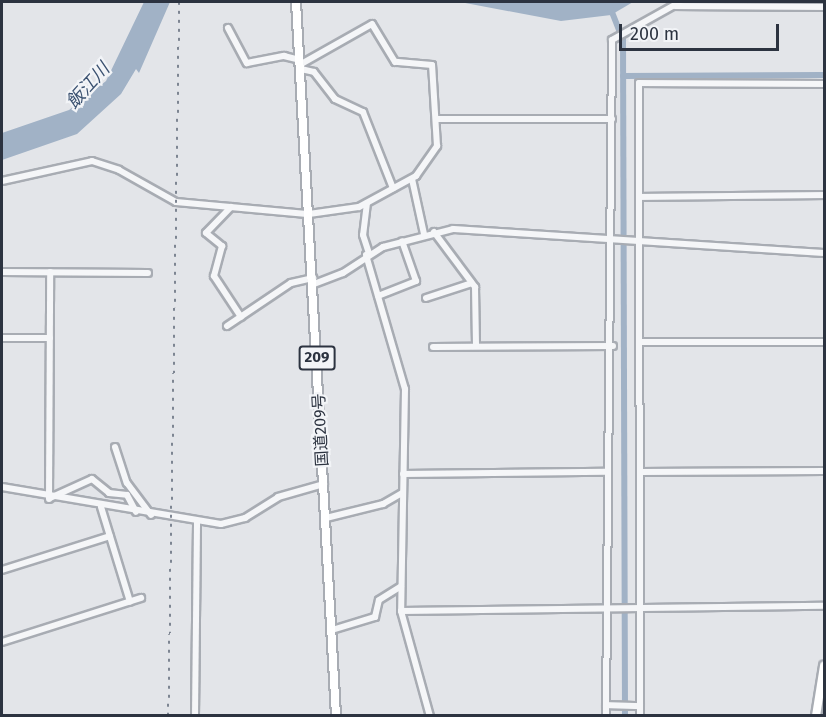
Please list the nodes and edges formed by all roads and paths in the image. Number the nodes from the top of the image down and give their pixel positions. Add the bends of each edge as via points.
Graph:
1 (296, 2) edge
2 (677, 4) edge
3 (825, 7) edge
4 (228, 28) dead end
5 (301, 65) junction
6 (825, 84) edge
7 (437, 118) junction
8 (612, 119) junction
9 (411, 179) junction
10 (2, 181) edge
11 (393, 188) junction
12 (825, 195) edge
13 (639, 197) junction
14 (367, 203) junction
15 (231, 207) junction
16 (309, 214) junction
17 (434, 231) junction
18 (424, 234) junction
19 (609, 238) junction
20 (637, 240) junction
21 (402, 241) junction
22 (825, 253) edge
23 (368, 255) junction
24 (2, 272) edge
25 (51, 272) junction
26 (148, 273) dead end
27 (313, 281) junction
28 (472, 284) junction
29 (378, 296) junction
30 (426, 298) dead end
31 (241, 317) junction
32 (227, 326) dead end
33 (2, 338) edge
34 (50, 338) junction
35 (639, 342) junction
36 (825, 342) edge
37 (433, 346) dead end
38 (476, 346) junction
39 (613, 346) junction
40 (115, 447) dead end
41 (825, 471) edge
42 (606, 472) junction
43 (640, 472) junction
44 (403, 474) junction
45 (324, 484) junction
46 (2, 487) edge
47 (402, 493) junction
48 (49, 499) junction
49 (101, 507) junction
50 (136, 512) junction
51 (151, 515) junction
52 (326, 518) junction
53 (197, 522) junction
54 (110, 536) junction
55 (2, 570) edge
56 (401, 586) junction
57 (141, 598) dead end
58 (130, 602) junction
59 (639, 605) junction
60 (607, 606) junction
61 (825, 606) edge
62 (401, 611) junction
63 (332, 630) junction
64 (2, 642) edge
65 (825, 666) edge
66 (608, 705) junction
67 (638, 706) junction
68 (195, 716) edge
69 (336, 716) edge
70 (430, 716) edge
71 (606, 716) edge
72 (640, 716) edge
73 (816, 716) edge

1 - 5 highway, 国道209号 / 209
2 - 3 street
2 - 8 street via 612,40
4 - 5 street via 247,63 284,56
5 - 7 street via 372,24 395,62 432,64
5 - 11 street via 314,72 335,99 363,112
5 - 16 highway, 国道209号 / 209
6 - 13 street via 639,82
7 - 8 street
7 - 9 street via 437,146
8 - 19 street
9 - 11 street
9 - 18 street
10 - 15 street via 92,161 119,170 169,200
11 - 14 street
12 - 13 street
13 - 20 street
14 - 16 street
14 - 23 street via 363,235
15 - 16 street
15 - 31 street via 206,233 222,246 214,276
16 - 27 highway, 国道209号 / 209
17 - 18 street
17 - 19 street
17 - 28 street
18 - 21 street
19 - 20 street
19 - 39 street
20 - 22 street
20 - 35 street
21 - 23 street
21 - 29 street via 416,281
23 - 27 street via 343,273
23 - 29 street
24 - 25 street
25 - 26 street
25 - 34 street
27 - 31 street via 291,283
27 - 45 highway, 国道209号 / 209
28 - 30 street
28 - 38 street
29 - 44 street via 405,389
31 - 32 street
33 - 34 street
34 - 48 street
35 - 36 street
35 - 43 street
37 - 38 street
38 - 39 street
39 - 42 street
40 - 51 street via 127,483
41 - 43 street
42 - 44 street
42 - 60 street
43 - 59 street
44 - 47 street
45 - 52 highway, 国道209号 / 209
45 - 53 street via 278,497 245,518 221,524
46 - 48 street
47 - 52 street via 383,504
47 - 56 street
48 - 49 street
48 - 50 street via 92,479 109,493 127,495
49 - 50 street
49 - 54 street
50 - 51 street
51 - 53 street
52 - 63 highway, 国道209号 / 209
53 - 68 street
54 - 55 street
54 - 58 street
56 - 62 street
56 - 63 street via 379,600 375,617
57 - 58 street
58 - 64 street
59 - 60 street
59 - 61 street
59 - 67 street
60 - 62 street
60 - 66 street
62 - 70 street
63 - 69 highway, 国道209号 / 209
65 - 73 main road
66 - 67 street
66 - 71 street
67 - 72 street

